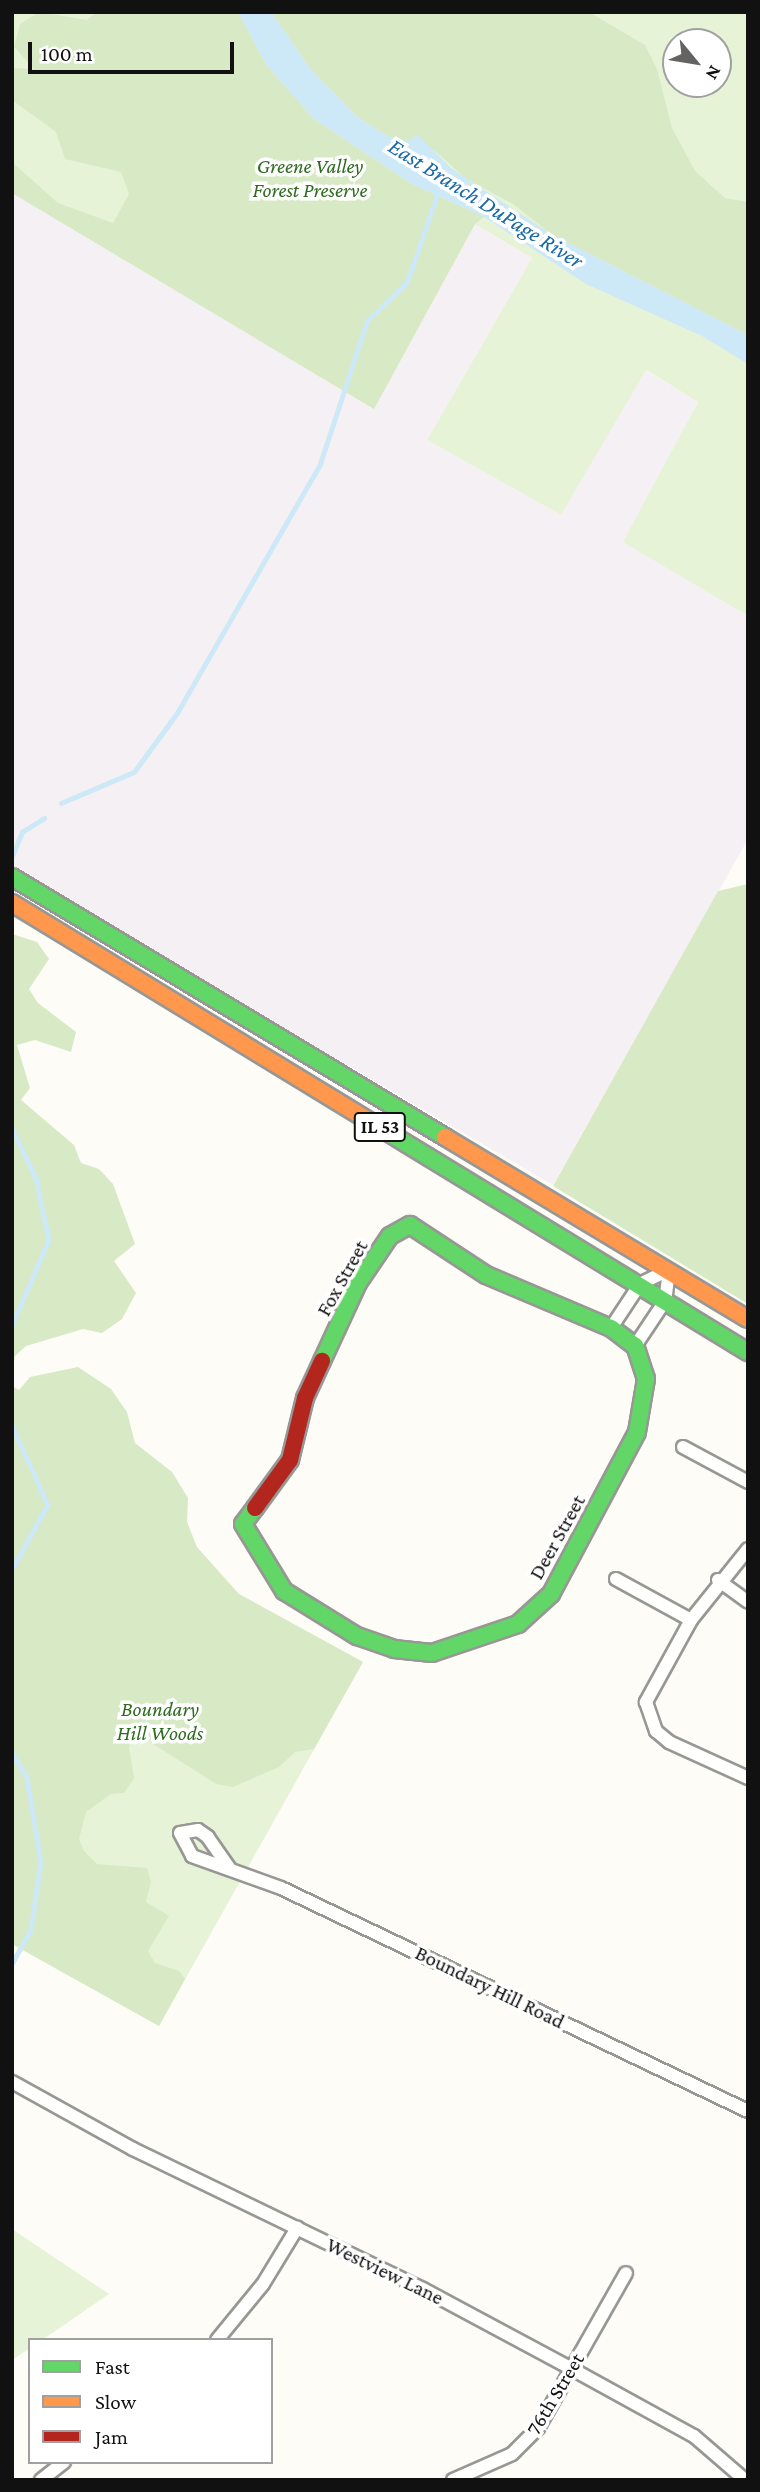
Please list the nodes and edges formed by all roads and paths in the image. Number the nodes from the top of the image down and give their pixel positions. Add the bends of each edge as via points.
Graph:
1 (12, 877) edge
2 (12, 903) edge
3 (669, 1270) junction
4 (640, 1284) junction
5 (665, 1301) junction
6 (748, 1319) edge
7 (611, 1328) junction
8 (635, 1346) junction
9 (748, 1352) edge
10 (683, 1447) dead end
11 (748, 1482) edge
12 (243, 1524) joint
13 (748, 1549) edge
14 (616, 1579) dead end
15 (718, 1580) junction
16 (748, 1602) edge
17 (691, 1620) junction
18 (748, 1778) edge
19 (230, 1869) dead end
20 (12, 2082) edge
21 (748, 2111) edge
22 (298, 2228) junction
23 (625, 2273) dead end
24 (220, 2338) edge
25 (572, 2369) junction
26 (61, 2464) edge
27 (41, 2480) edge
28 (453, 2480) edge
29 (745, 2480) edge

1 - 3 main road, IL 53
2 - 4 main road, IL 53
3 - 4 street
3 - 5 street
3 - 6 main road, IL 53
4 - 5 main road, IL 53
4 - 7 street
5 - 8 street
5 - 9 main road, IL 53
7 - 8 main road
7 - 12 main road, Fox Street via 486,1275 410,1225 390,1236 358,1283 305,1398 290,1460
8 - 12 main road, Deer Street via 646,1379 637,1432 551,1594 518,1624 432,1653 369,1640 284,1591
10 - 11 street
13 - 15 street
14 - 17 street
15 - 16 street
15 - 17 street
17 - 18 street via 648,1690 647,1716 669,1742
19 - 21 street, Boundary Hill Road via 281,1888
20 - 22 street, Westview Lane via 133,2149
22 - 24 street via 263,2284
22 - 25 street, Westview Lane
23 - 25 street, 76th Street
25 - 28 street, 76th Street via 526,2443 498,2462
25 - 29 street, Westview Lane via 694,2437
26 - 27 street

